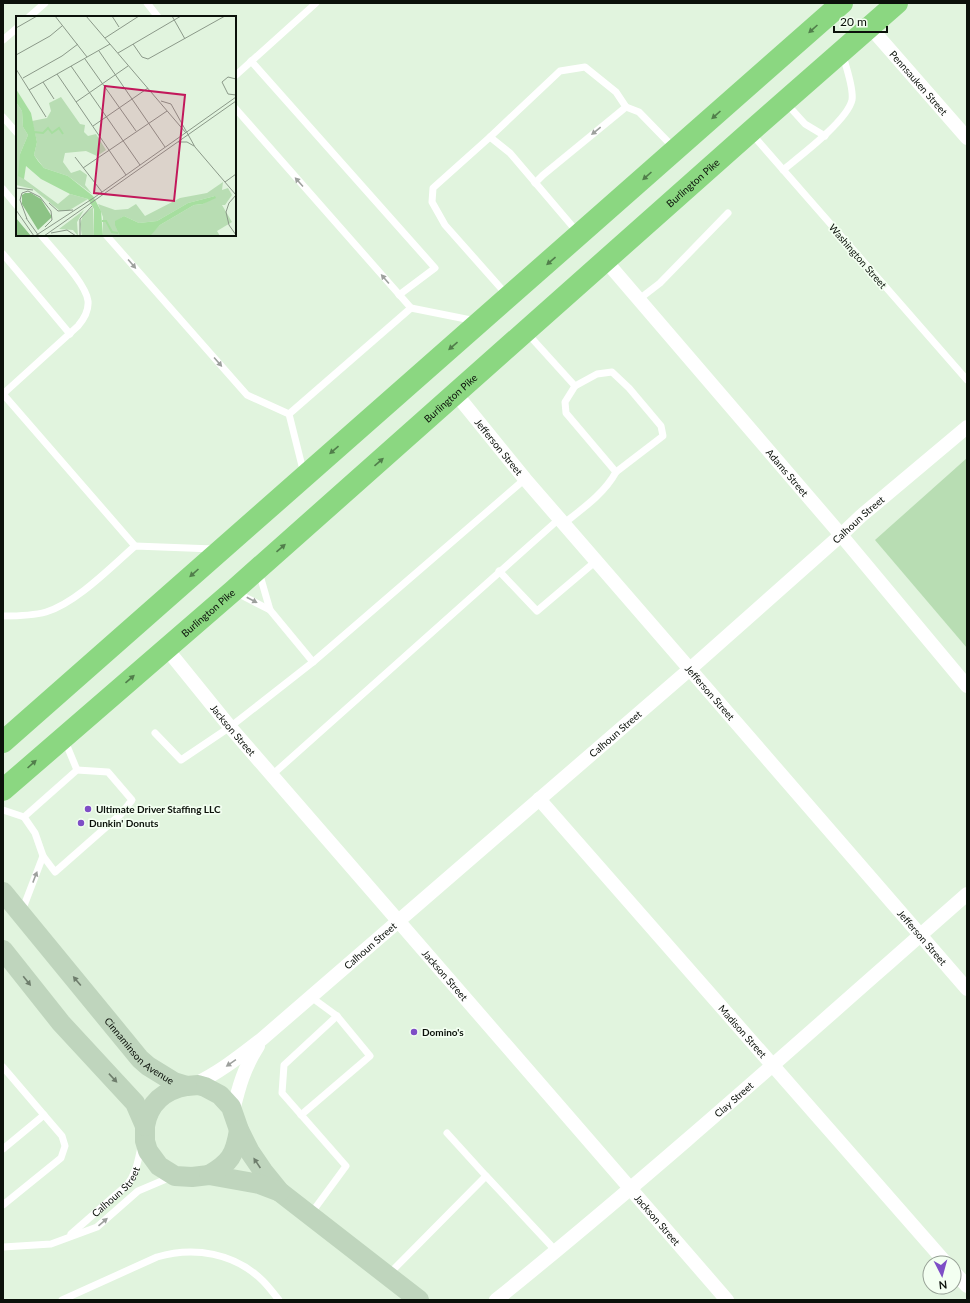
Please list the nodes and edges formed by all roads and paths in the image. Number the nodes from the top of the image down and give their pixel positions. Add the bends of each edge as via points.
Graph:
1 (45, 3) edge
2 (147, 3) edge
3 (316, 3) edge
4 (842, 3) edge
5 (897, 3) edge
6 (30, 16) edge
7 (157, 16) edge
8 (870, 27) junction
9 (16, 29) edge
10 (3, 40) edge
11 (842, 51) junction
12 (251, 61) junction
13 (236, 75) edge
14 (785, 102) junction
15 (626, 107) junction
16 (236, 109) edge
17 (3, 117) edge
18 (16, 132) edge
19 (750, 132) junction
20 (825, 136) junction
21 (490, 137) junction
22 (967, 138) edge
23 (676, 150) junction
24 (783, 170) junction
25 (536, 184) junction
26 (3, 189) edge
27 (16, 205) edge
28 (728, 213) dead end
29 (580, 235) junction
30 (42, 236) edge
31 (107, 236) edge
32 (3, 254) edge
33 (605, 260) junction
34 (399, 295) junction
35 (509, 297) junction
36 (638, 300) junction
37 (411, 308) junction
38 (480, 322) junction
39 (525, 331) junction
40 (70, 334) junction
41 (967, 380) edge
42 (575, 386) junction
43 (3, 394) edge
44 (456, 394) junction
45 (289, 414) junction
46 (967, 427) edge
47 (616, 472) junction
48 (305, 476) junction
49 (525, 479) junction
50 (561, 521) junction
51 (841, 535) junction
52 (135, 546) junction
53 (220, 550) junction
54 (596, 561) junction
55 (258, 568) junction
56 (499, 571) junction
57 (233, 591) junction
58 (270, 610) junction
59 (3, 616) edge
60 (166, 648) junction
61 (313, 662) junction
62 (690, 669) junction
63 (967, 686) edge
64 (35, 714) junction
65 (230, 727) junction
66 (3, 728) edge
67 (155, 733) dead end
68 (63, 737) junction
69 (3, 742) edge
70 (78, 770) junction
71 (272, 775) junction
72 (3, 790) edge
73 (540, 799) junction
74 (3, 810) edge
75 (24, 817) junction
76 (44, 856) junction
77 (3, 892) edge
78 (967, 894) edge
79 (21, 913) junction
80 (398, 920) junction
81 (920, 935) junction
82 (3, 950) edge
83 (967, 989) edge
84 (310, 997) junction
85 (337, 1016) junction
86 (262, 1039) junction
87 (772, 1064) junction
88 (3, 1067) edge
89 (190, 1085) junction
90 (233, 1111) junction
91 (44, 1115) junction
92 (301, 1115) junction
93 (144, 1130) junction
94 (239, 1130) junction
95 (447, 1133) dead end
96 (3, 1149) edge
97 (209, 1175) junction
98 (175, 1176) junction
99 (486, 1176) junction
100 (630, 1188) junction
101 (280, 1192) junction
102 (3, 1204) edge
103 (310, 1215) junction
104 (68, 1237) junction
105 (3, 1247) edge
106 (556, 1251) junction
107 (939, 1255) edge
108 (387, 1275) junction
109 (62, 1300) edge
110 (279, 1300) edge
111 (418, 1300) edge
112 (496, 1300) edge
113 (727, 1300) edge

1 - 6 lane
2 - 7 lane
3 - 12 lane
4 -> 23 highway
5 - 8 highway, Burlington Pike
8 - 11 highway, Burlington Pike
8 - 22 street, Pennsauken Street
9 - 10 lane
11 - 14 highway, Burlington Pike
11 - 20 lane via 852,101 840,120
12 - 13 lane
12 - 34 lane via 434,268
14 - 19 highway, Burlington Pike
14 - 20 lane via 805,124
15 - 21 lane via 616,92 586,67 560,71
15 - 23 lane via 640,112
15 -> 25 lane via 543,175
34 -> 16 lane
17 - 18 lane
19 - 24 lane, Washington Street
19 - 33 highway, Burlington Pike
20 - 24 lane
21 - 25 lane via 510,153
21 - 35 lane via 433,188 432,202 445,225
23 -> 29 highway
24 - 41 lane, Washington Street
25 - 29 lane
26 - 27 lane
28 - 36 lane via 660,284
29 -> 35 highway
30 - 40 lane via 84,287 88,302 86,316
31 -> 45 lane via 247,395
32 - 40 lane
33 - 36 street, Adams Street
33 - 39 highway, Burlington Pike
34 - 37 lane
35 - 38 highway
36 - 51 street, Adams Street
37 - 38 lane
37 - 45 lane
38 -> 48 highway
39 - 42 lane
39 - 44 highway, Burlington Pike
40 - 43 lane
42 - 47 lane via 565,402 566,413
42 - 47 lane via 597,374 612,372 661,426 663,436
43 - 52 lane
44 - 49 street, Jefferson Street
55 -> 44 highway, Burlington Pike
45 - 48 lane
46 - 51 street, Calhoun Street
47 - 50 lane via 612,480 590,503
48 - 53 highway
49 - 50 street, Jefferson Street
49 - 61 lane
50 - 54 street, Jefferson Street
50 - 56 lane
51 - 62 street, Calhoun Street
51 - 63 street, Adams Street
52 - 53 lane
52 - 59 lane via 76,597 62,605 46,612 25,616
53 -> 64 highway
54 - 56 lane via 537,611
54 - 62 street, Jefferson Street
55 - 57 highway, Burlington Pike
55 - 58 lane
56 - 71 lane
57 -> 58 lane
57 - 60 highway, Burlington Pike
58 - 61 lane
60 - 65 street, Jackson Street
68 -> 60 highway, Burlington Pike
61 - 65 lane
62 - 73 street, Calhoun Street
62 - 81 street, Jefferson Street
64 - 66 highway
64 - 69 highway
65 - 67 lane via 181,760
65 - 71 street, Jackson Street
68 - 70 lane
72 -> 68 highway, Burlington Pike
70 - 75 lane
70 - 76 lane via 108,772 132,800 121,814 55,872
71 - 80 street, Jackson Street
73 - 80 street, Calhoun Street
73 - 87 street, Madison Street
74 - 75 lane
75 - 76 lane via 35,833
79 -> 76 lane
77 - 79 main road, Cinnaminson Avenue
78 - 81 street, Clay Street
89 -> 79 main road, Cinnaminson Avenue via 167,1078 140,1059
80 - 84 street, Calhoun Street
80 - 100 street, Jackson Street
81 - 83 street, Jefferson Street
81 - 87 street, Clay Street
82 -> 93 main road via 62,1023 135,1103
84 - 85 lane
84 - 86 street, Calhoun Street
85 - 92 lane via 284,1065 282,1093
85 - 92 lane via 370,1056
86 -> 89 street, Calhoun Street via 232,1063
86 - 90 street, Calhoun Street via 248,1063
87 - 100 street, Clay Street
87 - 107 street, Madison Street
88 - 91 lane
89 - 90 main road, Cinnaminson Avenue via 212,1090 226,1101
89 - 93 main road, Calhoun Street via 169,1091 158,1099 149,1111
90 - 94 main road, Cinnaminson Avenue
91 - 96 lane
91 - 102 lane via 62,1136 65,1146 61,1158
92 - 103 lane via 346,1166
93 - 98 main road via 148,1151 153,1159
93 - 104 lane, Calhoun Street via 139,1160 132,1179
94 - 97 main road via 231,1157 222,1167
101 -> 94 main road, Cinnaminson Avenue via 250,1152
95 - 99 lane
97 - 98 main road, Cinnaminson Avenue
97 - 101 main road, Cinnaminson Avenue via 259,1184
104 -> 98 lane, Calhoun Street via 97,1227 138,1191
99 - 106 lane
99 - 108 lane
100 - 106 street, Clay Street
100 - 113 street, Jackson Street
101 - 103 main road, Cinnaminson Avenue
103 - 108 main road, Cinnaminson Avenue
104 - 105 lane, Calhoun Street via 51,1244
106 - 112 street, Clay Street
108 - 111 main road, Cinnaminson Avenue
109 - 110 lane via 157,1257 188,1252 209,1253 238,1263 264,1282

